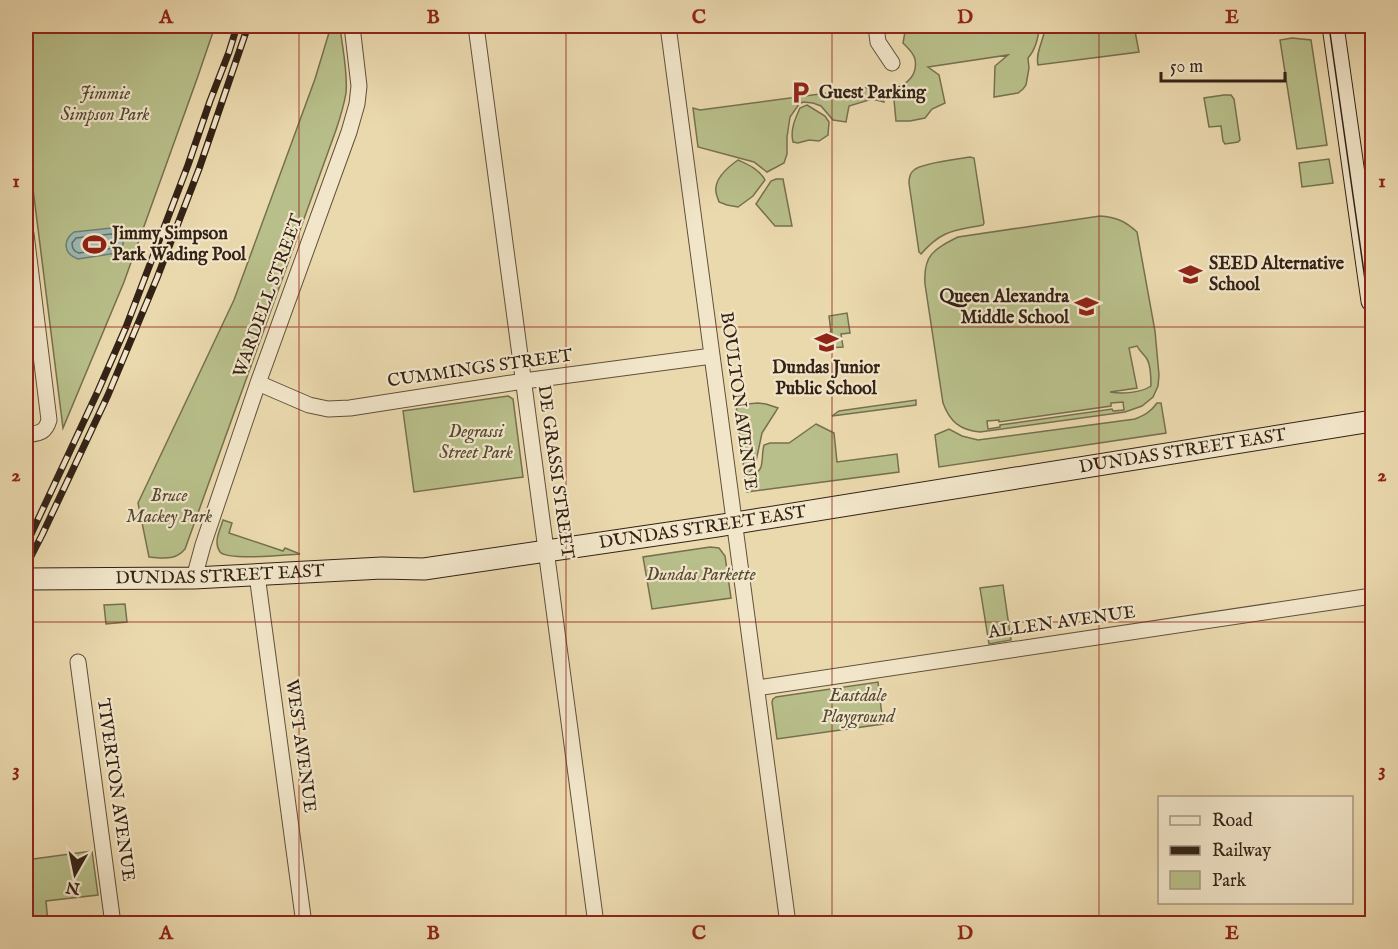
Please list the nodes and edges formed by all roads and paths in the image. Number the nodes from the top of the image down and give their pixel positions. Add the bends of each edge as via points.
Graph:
1 (352, 26) edge
2 (476, 26) edge
3 (668, 26) edge
4 (876, 26) edge
5 (1333, 26) edge
6 (892, 63) dead end
7 (26, 234) edge
8 (1372, 301) edge
9 (712, 356) junction
10 (524, 381) junction
11 (258, 383) junction
12 (1372, 421) edge
13 (26, 435) edge
14 (735, 523) junction
15 (546, 551) junction
16 (257, 575) junction
17 (194, 578) junction
18 (26, 579) edge
19 (1372, 596) edge
20 (78, 662) dead end
21 (757, 688) junction
22 (113, 924) edge
23 (304, 924) edge
24 (596, 924) edge
25 (788, 924) edge

1 - 11 street, WARDELL STREET via 359,86 357,104
2 - 10 street, DE GRASSI STREET
3 - 9 street, BOULTON AVENUE
4 - 6 street via 878,42
5 - 8 street
7 - 13 street via 49,420 41,433
9 - 10 street, CUMMINGS STREET
9 - 14 street, BOULTON AVENUE
10 - 11 street, CUMMINGS STREET via 328,409
10 - 15 street, DE GRASSI STREET
11 - 17 street, WARDELL STREET
12 - 14 street, DUNDAS STREET EAST
14 - 15 street, DUNDAS STREET EAST
14 - 21 street, BOULTON AVENUE
15 - 16 street, DUNDAS STREET EAST via 424,569
15 - 24 street, DE GRASSI STREET
16 - 17 street, DUNDAS STREET EAST
16 - 23 street, WEST AVENUE
17 - 18 street, DUNDAS STREET EAST
19 - 21 street, ALLEN AVENUE
20 - 22 street, TIVERTON AVENUE
21 - 25 street, BOULTON AVENUE

